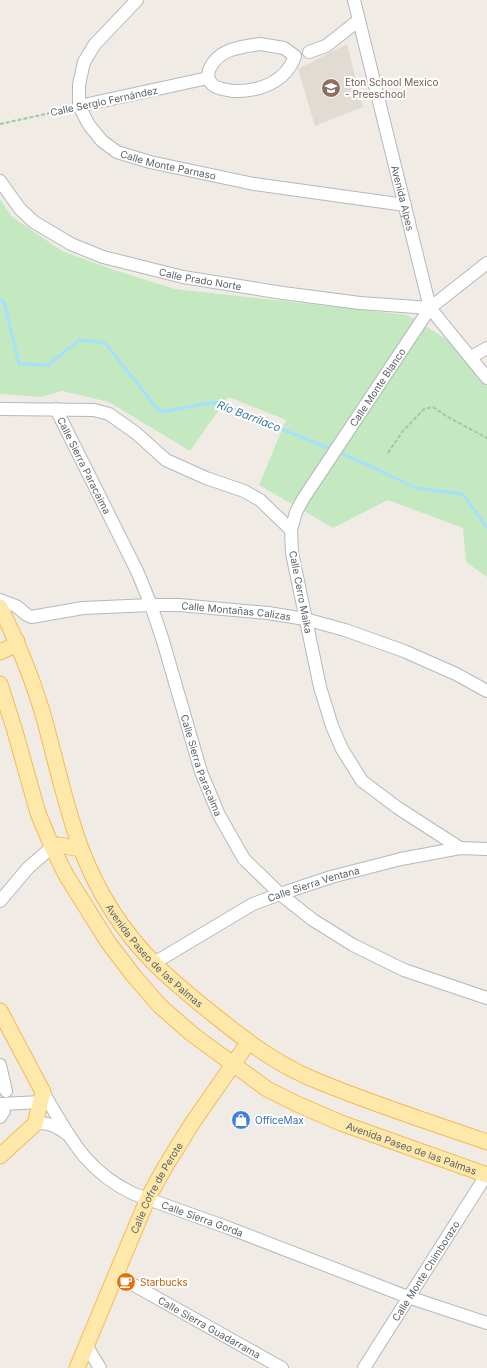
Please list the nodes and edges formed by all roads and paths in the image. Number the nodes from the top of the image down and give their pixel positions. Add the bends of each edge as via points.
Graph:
1 (137, 0) edge
2 (358, 2) edge
3 (359, 20) junction
4 (309, 52) dead end
5 (208, 78) junction
6 (80, 106) junction
7 (0, 124) edge
8 (0, 180) edge
9 (405, 205) junction
10 (487, 263) edge
11 (430, 308) junction
12 (487, 348) edge
13 (471, 357) junction
14 (487, 378) edge
15 (0, 409) edge
16 (56, 409) junction
17 (487, 438) edge
18 (388, 453) dead end
19 (291, 530) junction
20 (0, 600) edge
21 (151, 605) junction
22 (0, 607) edge
23 (305, 619) junction
24 (17, 641) junction
25 (0, 652) edge
26 (0, 684) edge
27 (487, 691) edge
28 (52, 848) junction
29 (460, 848) junction
30 (81, 849) junction
31 (487, 849) edge
32 (280, 894) junction
33 (0, 901) edge
34 (154, 963) junction
35 (487, 998) edge
36 (0, 1011) edge
37 (248, 1043) junction
38 (233, 1064) junction
39 (0, 1065) edge
40 (6, 1091) dead end
41 (42, 1097) junction
42 (1, 1111) edge
43 (35, 1124) junction
44 (69, 1136) junction
45 (487, 1142) edge
46 (0, 1156) edge
47 (487, 1175) edge
48 (148, 1198) junction
49 (116, 1275) junction
50 (408, 1296) junction
51 (487, 1323) edge
52 (86, 1345) junction
53 (77, 1368) edge
54 (100, 1368) edge
55 (282, 1368) edge
56 (364, 1368) edge

1 - 6 street, Calle Monte Parnaso via 95,44 84,62 79,85
2 - 3 street, Avenida Alpes
3 - 4 street via 326,46
3 - 9 street, Avenida Alpes
5 - 5 street via 219,88 244,91 259,88 272,84 285,74 296,56 274,45 239,47 224,52 213,61
5 - 6 street, Calle Sergio Fernández
6 - 7 path, Calle Sergio Fernández
6 - 9 street, Calle Monte Parnaso via 89,125 102,141 117,152 150,162 254,184
8 - 11 street, Calle Prado Norte via 20,209 34,222 71,244 103,256 183,277 283,294
9 - 11 street, Avenida Alpes
10 - 11 street, Calle Monte Blanco
11 - 13 street, Avenida Alpes
11 - 19 street, Calle Monte Blanco via 299,505
12 - 13 street
13 - 14 street, Avenida Alpes
15 - 16 street
16 - 19 street via 94,410 109,414 166,460 244,491 260,500
16 - 21 street, Calle Sierra Paracaima via 138,571
17 - 18 path via 433,407 424,409 402,432
19 - 23 street, Calle Cerro Maika via 292,553
20 - 21 street, Calle Montañas Calizas via 16,606 31,617 83,608
21 - 23 street, Calle Montañas Calizas via 268,613
21 - 32 street, Calle Sierra Paracaima via 201,772 219,815 244,858
22 - 24 main road, Avenida Paseo de las Palmas
23 - 27 street, Calle Montañas Calizas via 404,651
23 - 29 street, Calle Cerro Maika via 320,687 332,726 342,750 362,780 398,808
24 - 25 main road
24 - 30 main road, Avenida Paseo de las Palmas via 42,711 61,787
26 - 28 main road, Avenida Paseo de las Palmas via 38,813
28 - 30 main road via 59,845
28 - 33 street via 28,868
28 - 38 main road, Avenida Paseo de las Palmas via 83,904 133,975 160,1006 192,1034
29 - 31 street, Calle Sierra Ventana
29 - 32 street, Calle Sierra Ventana via 394,860 330,877
30 - 34 main road, Avenida Paseo de las Palmas via 107,901 127,931
32 - 34 street, Calle Sierra Ventana via 253,904
32 - 35 street, Calle Sierra Paracaima via 313,920 352,945 404,970
34 - 37 main road, Avenida Paseo de las Palmas
36 - 41 main road, Calle Sierra Gorda
37 - 38 main road, Calle Cofre de Perote
37 - 45 main road, Avenida Paseo de las Palmas via 284,1064 349,1094
38 - 47 main road, Avenida Paseo de las Palmas via 267,1089 297,1104 341,1123
38 - 48 main road, Calle Cofre de Perote via 193,1122
39 - 40 street
41 - 42 street
41 - 43 main road
41 - 44 street, Calle Sierra Gorda
43 - 44 street via 43,1122 52,1125
43 - 46 main road
44 - 48 street, Calle Sierra Gorda via 88,1161 106,1178 119,1187
47 - 50 street, Calle Monte Chimborazo
48 - 49 main road, Calle Cofre de Perote
48 - 50 street, Calle Sierra Gorda
49 - 52 main road, Calle Cofre de Perote
49 - 55 street, Calle Sierra Guadarrama
50 - 51 street, Calle Sierra Gorda
50 - 56 street, Calle Monte Chimborazo
52 - 53 main road, Calle Cofre de Perote
52 - 54 street

